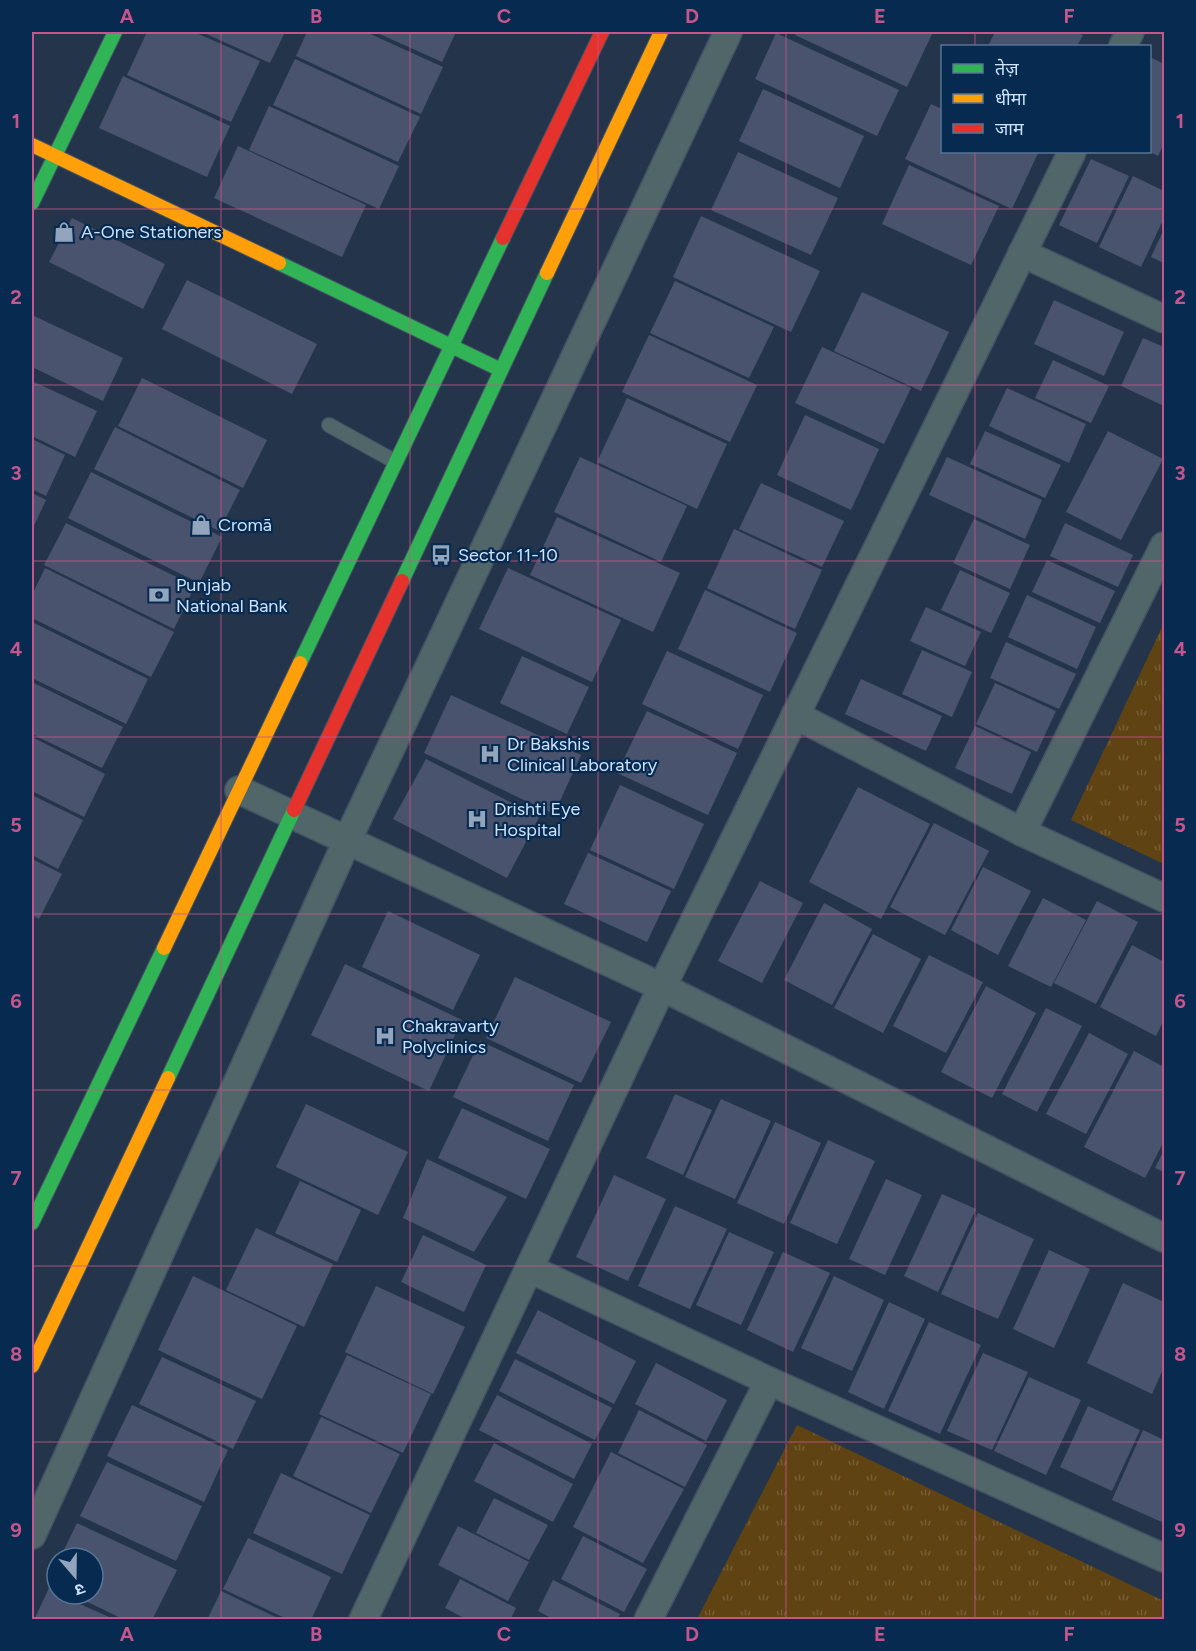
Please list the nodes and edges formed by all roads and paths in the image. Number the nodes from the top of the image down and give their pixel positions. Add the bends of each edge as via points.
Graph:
1 (115, 32) edge
2 (602, 32) edge
3 (661, 32) edge
4 (728, 32) edge
5 (32, 145) edge
6 (1072, 153) edge
7 (56, 157) junction
8 (32, 203) edge
9 (1022, 253) junction
10 (1164, 319) edge
11 (451, 347) junction
12 (501, 370) junction
13 (329, 424) dead end
14 (396, 462) junction
15 (1164, 546) edge
16 (795, 715) junction
17 (239, 790) junction
18 (290, 815) junction
19 (1022, 832) junction
20 (347, 841) junction
21 (1164, 898) edge
22 (662, 987) junction
23 (32, 1223) edge
24 (1164, 1238) edge
25 (530, 1269) junction
26 (32, 1366) edge
27 (769, 1381) junction
28 (32, 1535) edge
29 (1164, 1558) edge
30 (363, 1620) edge
31 (648, 1620) edge

1 - 7 street
2 - 11 street
3 - 12 street
4 - 20 street
5 - 7 street
6 - 9 street
7 - 8 street
7 - 11 street
9 - 10 street
9 - 16 street
11 - 12 street
11 - 14 street
12 - 18 street
13 - 14 lane
14 - 17 street
15 - 19 street
16 - 19 street
16 - 22 street
17 - 18 street
17 - 23 street
18 - 20 street
18 - 26 street
19 - 21 street
20 - 22 street
20 - 28 street
22 - 24 street
22 - 25 street
25 - 27 street
25 - 30 street
27 - 29 street
27 - 31 street

